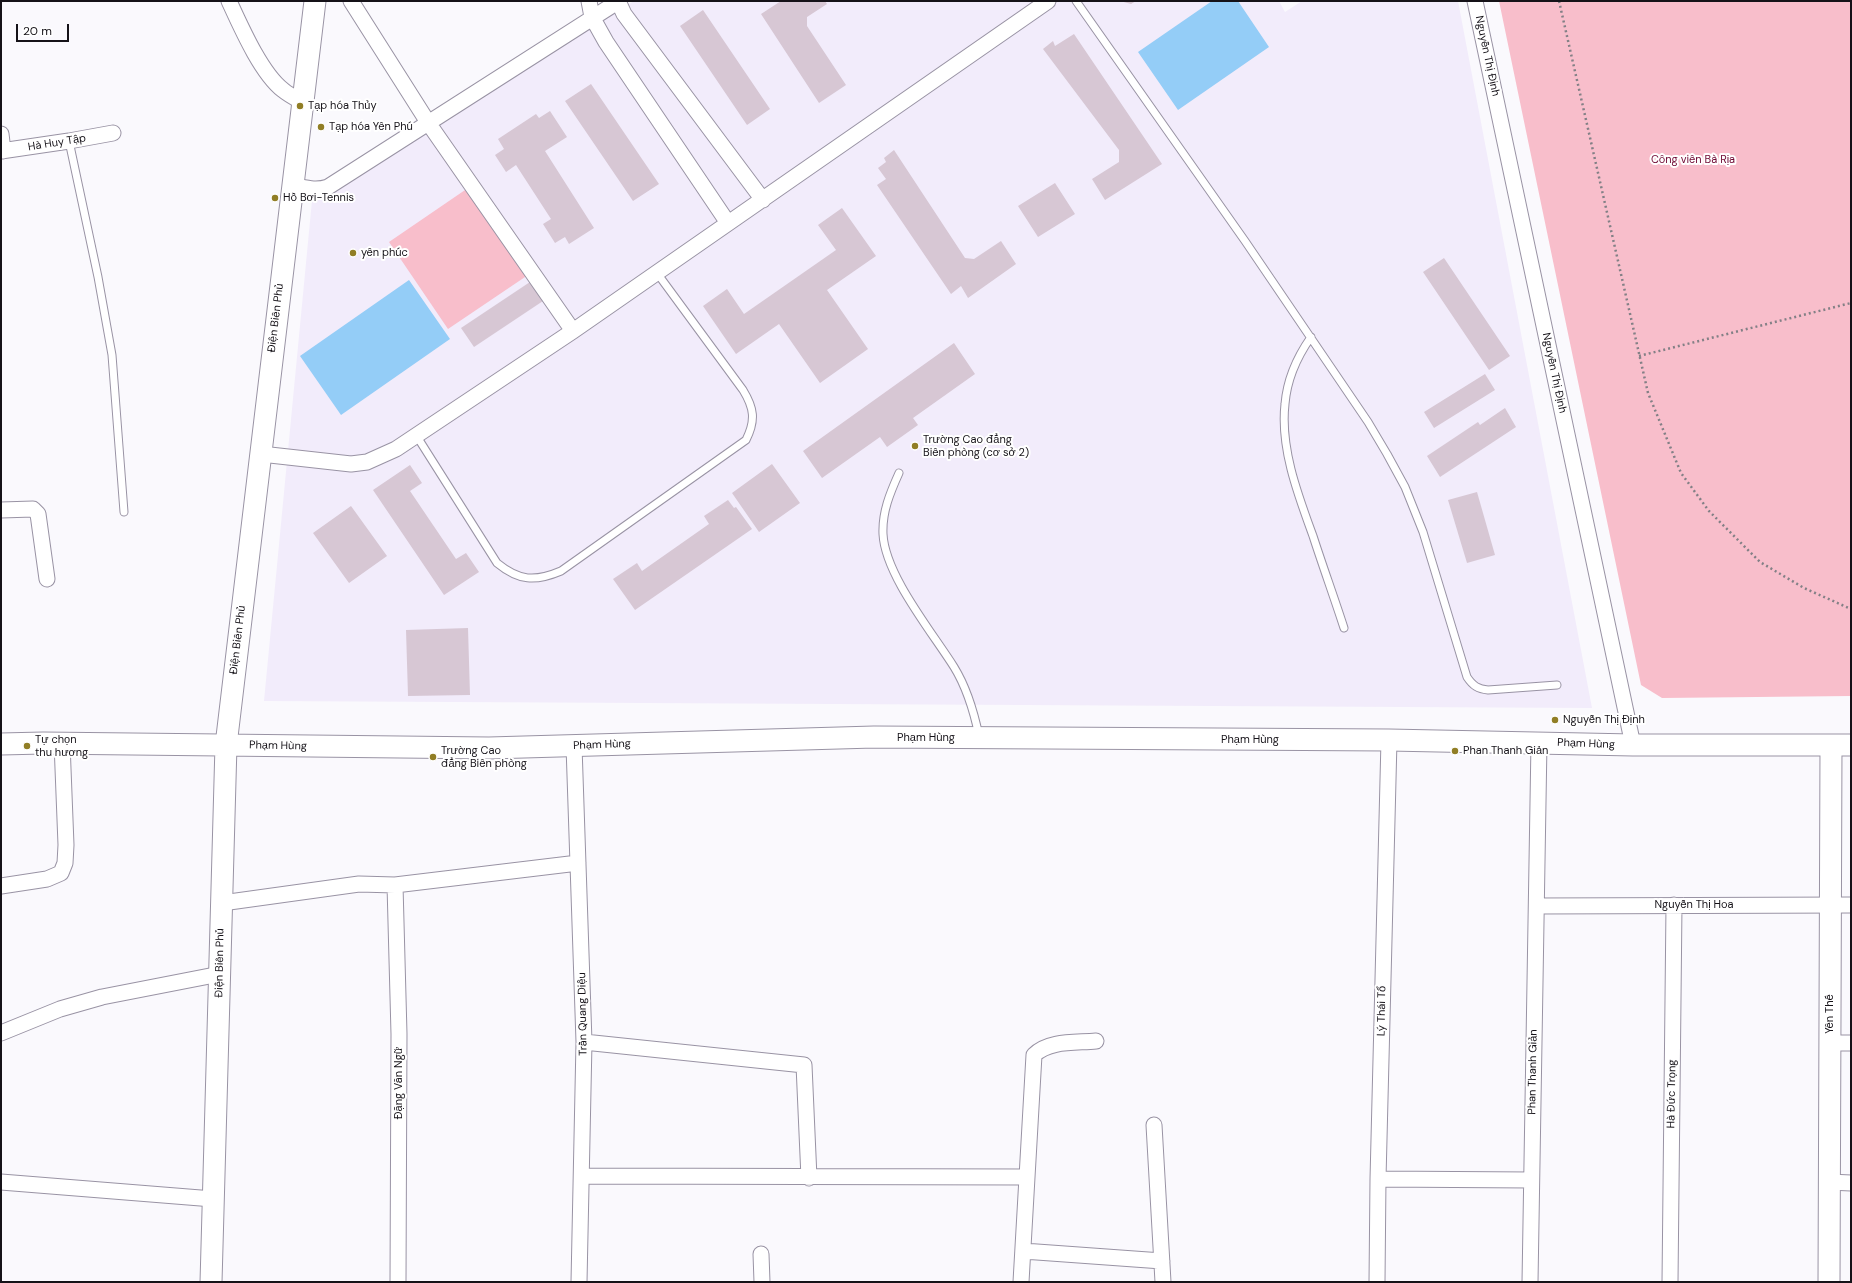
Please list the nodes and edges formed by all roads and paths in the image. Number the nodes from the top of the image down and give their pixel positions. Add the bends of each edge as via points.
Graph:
1 (228, 1) edge
2 (315, 1) edge
3 (351, 1) edge
4 (588, 1) edge
5 (618, 1) edge
6 (1048, 1) edge
7 (1076, 1) edge
8 (1475, 1) edge
9 (1559, 1) edge
10 (592, 17) junction
11 (304, 104) junction
12 (429, 124) junction
13 (113, 133) dead end
14 (1, 134) edge
15 (69, 142) junction
16 (2, 151) edge
17 (293, 185) junction
18 (763, 200) junction
19 (728, 223) junction
20 (657, 273) junction
21 (1851, 304) edge
22 (573, 332) junction
23 (1311, 337) junction
24 (1640, 356) junction
25 (416, 435) junction
26 (261, 454) junction
27 (899, 473) dead end
28 (1, 510) edge
29 (124, 512) dead end
30 (47, 578) dead end
31 (1851, 609) edge
32 (1344, 628) dead end
33 (1557, 685) dead end
34 (979, 738) junction
35 (1389, 740) junction
36 (1539, 742) junction
37 (62, 743) junction
38 (1, 744) edge
39 (226, 745) junction
40 (1633, 745) junction
41 (574, 746) junction
42 (1841, 746) edge
43 (578, 863) junction
44 (395, 885) junction
45 (1, 886) edge
46 (222, 903) junction
47 (1674, 905) junction
48 (1830, 905) junction
49 (1851, 905) edge
50 (1537, 906) junction
51 (220, 974) junction
52 (1, 1033) edge
53 (1096, 1041) dead end
54 (584, 1042) junction
55 (1830, 1043) junction
56 (1851, 1043) edge
57 (1154, 1125) dead end
58 (582, 1176) junction
59 (1026, 1177) junction
60 (808, 1178) junction
61 (1378, 1179) junction
62 (1531, 1180) junction
63 (1, 1182) edge
64 (1829, 1182) junction
65 (1851, 1183) edge
66 (213, 1199) junction
67 (1023, 1251) junction
68 (762, 1254) dead end
69 (1162, 1261) junction
70 (211, 1282) edge
71 (398, 1282) edge
72 (579, 1282) edge
73 (762, 1282) edge
74 (1021, 1282) edge
75 (1163, 1282) edge
76 (1377, 1282) edge
77 (1530, 1282) edge
78 (1670, 1282) edge
79 (1829, 1282) edge

1 - 11 street via 264,68 282,90
2 - 11 street, Điện Biên Phủ
3 - 12 street
4 - 10 street
5 - 10 street
5 - 18 street via 624,14
6 - 18 street
7 - 23 lane
8 - 40 street, Nguyễn Thị Định
9 - 24 path
10 - 12 street
10 - 19 street via 606,42
11 - 17 street, Điện Biên Phủ
12 - 17 street via 328,187 311,189
12 - 22 street
13 - 15 street, Hà Huy Tập
14 - 16 street
15 - 16 street, Hà Huy Tập
15 - 29 lane via 112,355
17 - 26 street, Điện Biên Phủ
18 - 19 street
19 - 20 street
20 - 22 street
20 - 25 lane via 750,401 752,427 746,440 561,571 547,577 522,578 508,572 498,563
21 - 24 path
22 - 25 street
23 - 32 lane via 1295,363 1288,389 1284,419 1286,442 1305,513
23 - 33 lane via 1368,422 1405,487 1423,532 1467,677 1479,689 1488,690
24 - 31 path via 1648,392 1681,474 1709,511 1760,562 1804,588
25 - 26 street via 391,452 367,462 351,464
26 - 39 street, Điện Biên Phủ
27 - 34 lane via 888,496 884,515 886,553 921,618 955,669 974,715
28 - 30 street via 33,509 38,514
34 - 35 street, Phạm Hùng
34 - 41 street, Phạm Hùng via 874,737
35 - 36 street, Phạm Hùng
35 - 61 street, Lý Thái Tổ
36 - 40 street, Phạm Hùng
36 - 50 street, Phan Thanh Giản
37 - 38 street, Phạm Hùng
37 - 39 street, Phạm Hùng
37 - 45 street via 66,845 65,863 61,873 47,879
39 - 41 street, Phạm Hùng via 489,748
39 - 46 street, Điện Biên Phủ
40 - 42 street, Phạm Hùng
41 - 43 street, Trần Quang Diệu
42 - 48 street, Yên Thế
43 - 44 street
43 - 54 street, Trần Quang Diệu
44 - 46 street via 359,884
44 - 71 street, Đặng Văn Ngữ via 399,1034
46 - 51 street, Điện Biên Phủ
47 - 48 street, Nguyễn Thị Hoa
47 - 50 street, Nguyễn Thị Hoa
47 - 78 street, Hà Đức Trọng
48 - 49 street, Nguyễn Thị Hoa
48 - 55 street, Yên Thế
50 - 62 street, Phan Thanh Giản
51 - 52 street via 102,997 60,1009
51 - 66 street, Điện Biên Phủ
53 - 59 street via 1048,1045 1034,1055
54 - 58 street, Trần Quang Diệu
54 - 60 street via 804,1065
55 - 56 street
55 - 64 street, Yên Thế
57 - 69 street
58 - 60 street
58 - 72 street, Trần Quang Diệu
59 - 60 street
59 - 67 street
61 - 62 street
61 - 76 street, Lý Thái Tổ
62 - 77 street, Phan Thanh Giản
63 - 66 street
64 - 65 street
64 - 79 street, Yên Thế
66 - 70 street, Điện Biên Phủ
67 - 69 street
67 - 74 street
68 - 73 street
69 - 75 street

